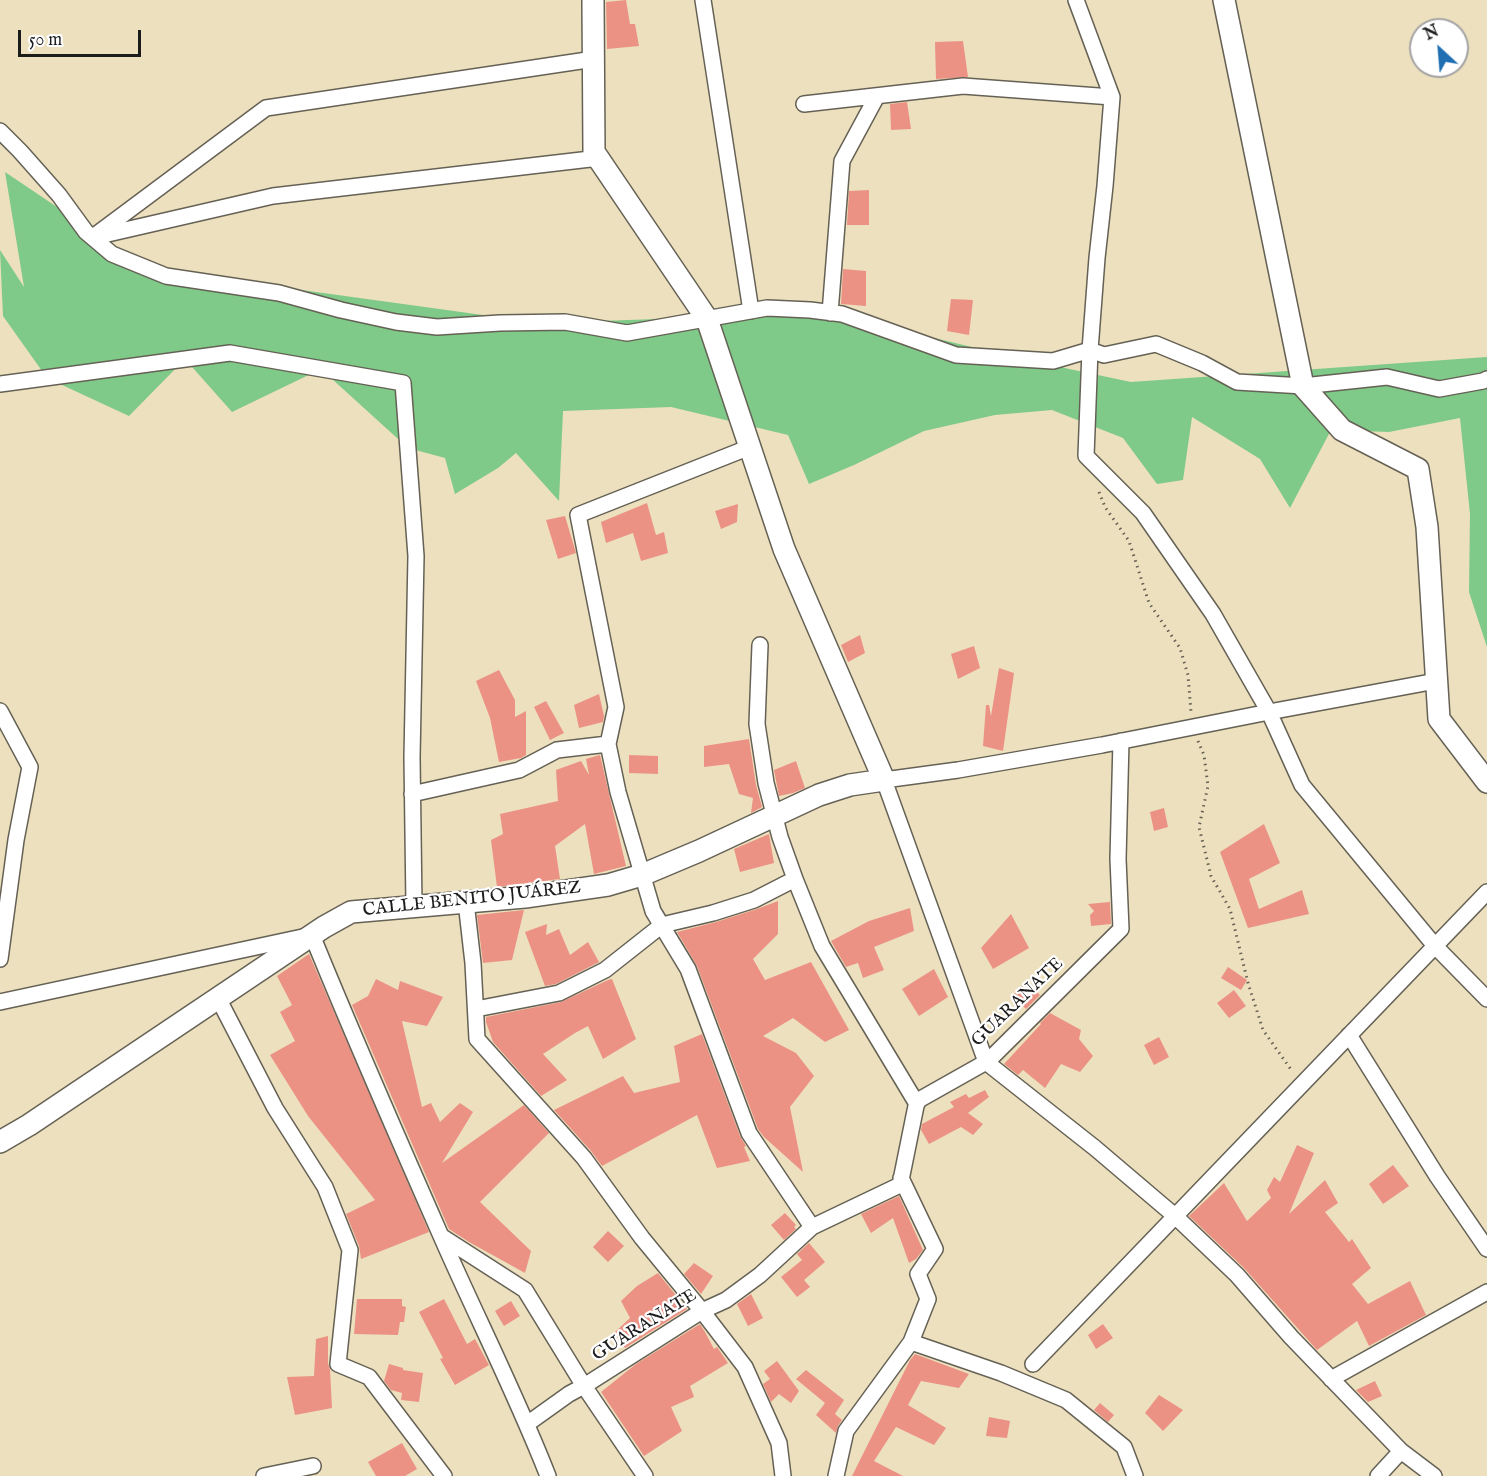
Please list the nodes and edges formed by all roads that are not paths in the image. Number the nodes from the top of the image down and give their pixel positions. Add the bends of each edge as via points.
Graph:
1 (593, 0) edge
2 (703, 0) edge
3 (1076, 0) edge
4 (1224, 0) edge
5 (594, 59) junction
6 (877, 96) junction
7 (1112, 97) junction
8 (804, 104) dead end
9 (0, 131) edge
10 (599, 158) junction
11 (93, 237) junction
12 (751, 311) junction
13 (830, 313) junction
14 (707, 319) junction
15 (1090, 350) junction
16 (1487, 379) edge
17 (0, 384) edge
18 (1304, 386) junction
19 (750, 447) junction
20 (760, 645) dead end
21 (1436, 681) junction
22 (0, 711) edge
23 (1269, 712) junction
24 (1121, 741) junction
25 (608, 744) junction
26 (884, 780) junction
27 (1487, 782) edge
28 (412, 795) junction
29 (775, 816) junction
30 (642, 874) junction
31 (795, 879) junction
32 (1487, 892) edge
33 (466, 902) junction
34 (414, 907) junction
35 (662, 925) junction
36 (312, 935) junction
37 (1436, 946) junction
38 (0, 959) edge
39 (218, 998) junction
40 (1487, 999) edge
41 (0, 1002) edge
42 (476, 1009) junction
43 (1349, 1035) junction
44 (986, 1062) junction
45 (917, 1104) junction
46 (0, 1142) edge
47 (902, 1178) junction
48 (1175, 1216) junction
49 (812, 1227) junction
50 (441, 1236) junction
51 (1487, 1249) edge
52 (1487, 1292) edge
53 (702, 1311) junction
54 (911, 1342) junction
55 (1033, 1364) dead end
56 (1330, 1379) junction
57 (584, 1386) junction
58 (527, 1424) junction
59 (1401, 1451) junction
60 (313, 1466) dead end
61 (264, 1476) edge
62 (444, 1476) edge
63 (548, 1476) edge
64 (645, 1476) edge
65 (783, 1476) edge
66 (836, 1476) edge
67 (1135, 1476) edge
68 (1378, 1476) edge
69 (1434, 1476) edge

1 - 5 main road
2 - 12 street
3 - 7 street
4 - 18 main road
5 - 10 main road via 594,152
5 - 11 street via 266,108
6 - 7 street via 963,86
6 - 8 street
6 - 13 street via 842,162
7 - 15 street
9 - 11 street
10 - 11 street via 273,196
10 - 14 main road
11 - 14 street via 112,254 166,276 279,293 402,323 437,327 565,322 627,333
12 - 13 street via 767,308
12 - 14 street
13 - 15 street via 956,355 1053,361
14 - 19 main road
15 - 18 street via 1104,355 1156,344 1237,382
15 - 23 street via 1086,456 1143,513 1213,614
16 - 18 street via 1439,389 1387,377
17 - 28 street via 230,353 403,383 416,556
18 - 21 main road via 1342,430 1418,469 1427,527
19 - 25 street via 578,515 616,707
19 - 26 main road via 784,549
20 - 29 street via 757,724 765,783
21 - 23 street
21 - 27 main road via 1439,720
22 - 38 street via 30,767
23 - 24 street
23 - 37 street via 1302,785
24 - 26 street
24 - 44 street, GUARANATE via 1121,930
25 - 28 street via 557,750 519,770
25 - 30 street
26 - 29 main road, CALLE BENITO JUÁREZ via 819,795
26 - 44 street
28 - 34 street
29 - 30 main road, CALLE BENITO JUÁREZ
29 - 31 street
30 - 33 main road, CALLE BENITO JUÁREZ via 608,885
30 - 35 street via 653,912
31 - 35 street via 754,900
31 - 45 street via 822,946
32 - 37 street
33 - 34 main road, CALLE BENITO JUÁREZ
33 - 42 street
34 - 36 main road, CALLE BENITO JUÁREZ via 351,912
35 - 42 street via 605,970 559,993
35 - 49 street via 688,969 749,1133
36 - 39 main road, CALLE BENITO JUÁREZ
36 - 41 street
36 - 50 street
37 - 40 street
37 - 43 street
39 - 46 main road, CALLE BENITO JUÁREZ
39 - 62 street via 275,1108 325,1187 350,1250 338,1364 369,1377
42 - 53 street via 477,1039 584,1158
43 - 48 street
43 - 51 street
44 - 45 street, GUARANATE
44 - 48 street
45 - 47 street
47 - 49 street, GUARANATE via 900,1185
47 - 54 street via 935,1248 918,1274 928,1299
48 - 55 street
48 - 56 street via 1237,1275
49 - 53 street, GUARANATE via 760,1275 726,1300
50 - 57 street via 525,1290
50 - 58 street
52 - 56 street
53 - 57 street, GUARANATE
53 - 65 street via 745,1367 779,1443
54 - 66 street via 846,1431
54 - 67 street via 1066,1400 1124,1447
56 - 59 street
57 - 58 street, GUARANATE
57 - 64 street
58 - 63 street
59 - 68 street
59 - 69 street
60 - 61 street

